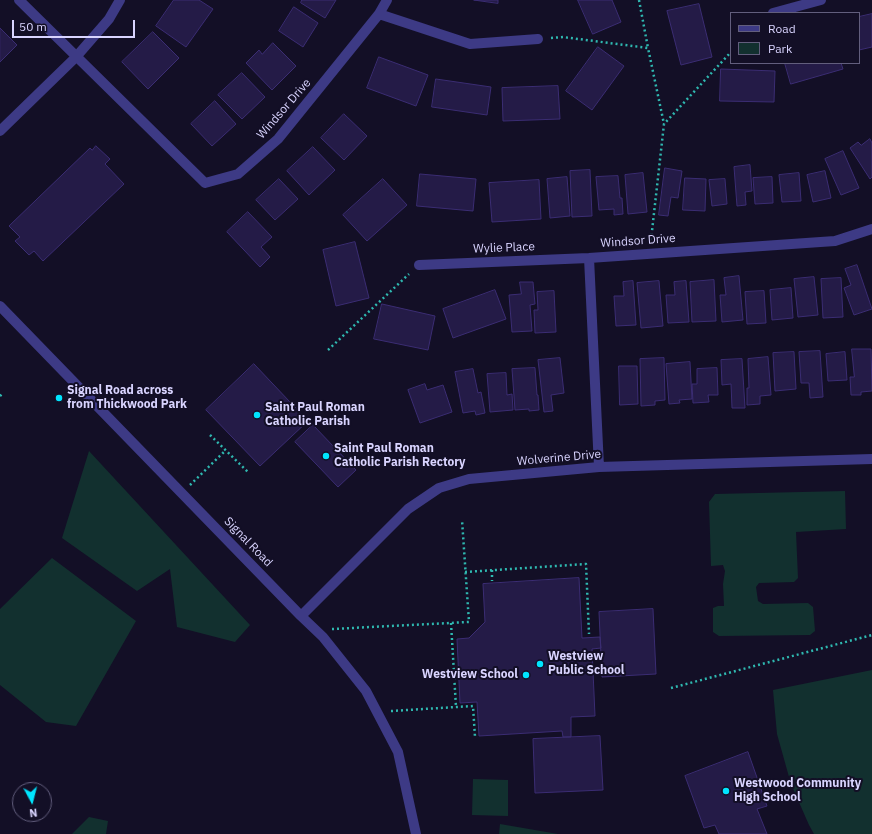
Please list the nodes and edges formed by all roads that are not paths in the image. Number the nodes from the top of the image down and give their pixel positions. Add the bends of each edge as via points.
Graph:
1 (19, 0) edge
2 (120, 0) edge
3 (387, 0) edge
4 (821, 0) edge
5 (777, 12) edge
6 (379, 14) junction
7 (538, 40) road end
8 (76, 57) junction
9 (0, 132) edge
10 (872, 229) edge
11 (589, 258) junction
12 (419, 265) road end
13 (0, 306) edge
14 (872, 459) edge
15 (599, 467) junction
16 (301, 616) junction
17 (416, 834) edge

1 - 8 street
2 - 8 street via 109,19
3 - 6 street, Windsor Drive
4 - 5 street
6 - 7 street via 470,44
6 - 8 street, Windsor Drive via 278,139 238,174 205,183
8 - 9 street
10 - 11 street, Windsor Drive via 835,241
11 - 12 street, Wylie Place
11 - 15 street, Windsor Drive
13 - 16 street, Signal Road
14 - 15 street, Wolverine Drive
15 - 16 street, Wolverine Drive via 469,479 439,488 408,509
16 - 17 street, Signal Road via 323,637 366,691 398,752

